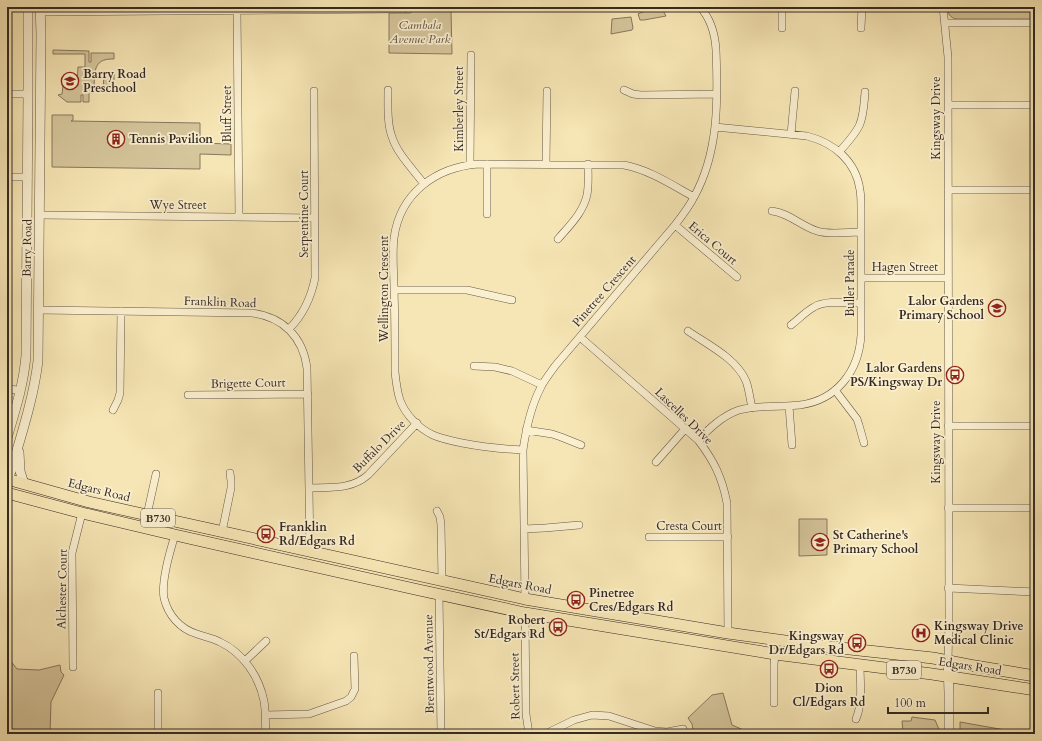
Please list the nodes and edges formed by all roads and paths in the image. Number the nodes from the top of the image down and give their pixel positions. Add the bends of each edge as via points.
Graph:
1 (409, 7) edge
2 (700, 7) edge
3 (782, 7) edge
4 (862, 7) edge
5 (943, 7) edge
6 (41, 9) edge
7 (129, 9) edge
8 (28, 10) edge
9 (237, 10) junction
10 (945, 23) junction
11 (1035, 23) edge
12 (782, 28) dead end
13 (861, 28) dead end
14 (471, 54) dead end
15 (388, 90) dead end
16 (624, 90) dead end
17 (795, 90) dead end
18 (314, 91) dead end
19 (547, 91) dead end
20 (865, 92) dead end
21 (7, 94) edge
22 (28, 94) junction
23 (716, 94) junction
24 (948, 105) junction
25 (1035, 105) edge
26 (715, 127) junction
27 (791, 134) junction
28 (839, 152) junction
29 (470, 164) junction
30 (487, 164) junction
31 (546, 164) junction
32 (588, 164) junction
33 (7, 177) edge
34 (28, 177) junction
35 (424, 184) junction
36 (948, 190) junction
37 (1035, 190) edge
38 (694, 198) junction
39 (772, 212) dead end
40 (487, 214) dead end
41 (40, 215) junction
42 (239, 217) junction
43 (315, 218) junction
44 (675, 225) junction
45 (861, 232) junction
46 (558, 239) dead end
47 (737, 277) dead end
48 (861, 278) junction
49 (948, 278) junction
50 (394, 290) junction
51 (512, 300) dead end
52 (861, 303) junction
53 (26, 310) junction
54 (38, 310) junction
55 (121, 311) junction
56 (791, 325) dead end
57 (289, 329) junction
58 (688, 331) dead end
59 (580, 337) junction
60 (474, 366) dead end
61 (542, 386) junction
62 (7, 388) edge
63 (835, 390) junction
64 (20, 391) junction
65 (308, 394) junction
66 (188, 395) dead end
67 (789, 406) junction
68 (752, 408) junction
69 (113, 410) dead end
70 (416, 423) junction
71 (948, 426) junction
72 (1035, 426) edge
73 (685, 429) junction
74 (526, 430) junction
75 (7, 438) edge
76 (19, 440) junction
77 (698, 440) junction
78 (864, 444) dead end
79 (792, 445) dead end
80 (581, 446) dead end
81 (523, 450) junction
82 (656, 462) dead end
83 (230, 472) dead end
84 (156, 474) dead end
85 (7, 481) edge
86 (24, 484) junction
87 (309, 488) junction
88 (7, 493) edge
89 (948, 508) junction
90 (1035, 508) edge
91 (437, 511) dead end
92 (82, 513) junction
93 (147, 516) junction
94 (579, 525) dead end
95 (524, 529) junction
96 (222, 532) junction
97 (175, 535) junction
98 (649, 537) dead end
99 (728, 537) junction
100 (310, 552) junction
101 (377, 566) junction
102 (374, 580) junction
103 (442, 581) junction
104 (948, 588) junction
105 (1035, 592) edge
106 (439, 594) junction
107 (525, 599) junction
108 (526, 613) junction
109 (629, 617) junction
110 (628, 630) junction
111 (728, 633) junction
112 (266, 641) dead end
113 (822, 646) junction
114 (775, 654) junction
115 (354, 656) dead end
116 (821, 660) junction
117 (245, 661) junction
118 (948, 661) junction
119 (860, 664) junction
120 (73, 667) dead end
121 (949, 676) junction
122 (1035, 676) edge
123 (1035, 690) edge
124 (158, 694) dead end
125 (774, 703) dead end
126 (265, 715) junction
127 (856, 719) dead end
128 (683, 729) dead end
129 (949, 733) edge
130 (160, 734) edge
131 (266, 734) edge
132 (440, 734) edge
133 (529, 734) edge
134 (545, 734) edge

1 - 9 street via 398,10
2 - 23 street, Pinetree Crescent via 713,28 715,38
3 - 12 street
4 - 13 street
5 - 10 street, Kingsway Drive
6 - 7 street
6 - 8 street
6 - 41 street, Barry Road
7 - 9 street
8 - 22 street, Barry Road
9 - 42 street, Bluff Street
10 - 11 street
10 - 24 street, Kingsway Drive
14 - 29 street, Kimberley Street
15 - 35 street via 391,136
16 - 23 street via 641,95
17 - 27 street
18 - 43 street, Serpentine Court
19 - 31 street
20 - 28 street via 860,126
21 - 22 street
22 - 34 street, Barry Road
23 - 26 street, Pinetree Crescent
24 - 25 street
24 - 36 street, Kingsway Drive
26 - 27 street, Buller Parade
26 - 38 street, Pinetree Crescent via 712,152
27 - 28 street, Buller Parade via 815,138
28 - 45 street, Buller Parade via 852,167 859,183
29 - 30 street, Wellington Crescent
29 - 35 street, Wellington Crescent via 435,175
30 - 31 street, Wellington Crescent
30 - 40 street
31 - 32 street, Wellington Crescent
32 - 38 street, Wellington Crescent via 624,165 643,170
32 - 46 street via 588,186 584,205
33 - 34 street
34 - 53 street, Barry Road
35 - 50 street, Wellington Crescent via 407,203 396,228
36 - 37 street
36 - 49 street, Kingsway Drive
38 - 44 street, Pinetree Crescent
39 - 45 street via 782,213 820,232
41 - 42 street, Wye Street
41 - 54 street, Barry Road
42 - 43 street, Wye Street
43 - 57 street, Serpentine Court via 316,269 313,288 306,308
44 - 47 street, Erica Court
44 - 59 street, Pinetree Crescent
45 - 48 street, Buller Parade
48 - 49 street, Hagen Street
48 - 52 street, Buller Parade
49 - 71 street, Kingsway Drive
50 - 51 street via 467,290
50 - 70 street, Wellington Crescent via 397,390 402,406
52 - 56 street via 817,305
52 - 63 street, Buller Parade via 862,336 859,352 848,377
53 - 54 street
53 - 64 street, Barry Road via 25,366
54 - 55 street, Franklin Road
54 - 76 street, Barry Road via 37,371
55 - 57 street, Franklin Road via 252,313 269,317
55 - 69 street via 120,389
57 - 65 street, Franklin Road via 301,346 306,361
58 - 68 street via 727,357 738,368 748,386
59 - 61 street, Pinetree Crescent
59 - 73 street, Lascelles Drive
60 - 61 street via 512,371
61 - 74 street, Pinetree Crescent
62 - 64 street
63 - 67 street, Buller Parade via 815,401
63 - 78 street via 857,419
64 - 75 street, Barry Road
65 - 66 street, Brigette Court
65 - 87 street, Franklin Road
67 - 68 street, Buller Parade
67 - 79 street
68 - 77 street, Buller Parade via 740,410 720,420
70 - 81 street, Wellington Crescent via 441,438 484,447
70 - 87 street, Buffalo Drive via 359,482 343,487
71 - 72 street
71 - 89 street, Kingsway Drive
73 - 77 street, Lascelles Drive
73 - 82 street
74 - 80 street via 561,436
74 - 81 street, Pinetree Crescent
76 - 85 street, Barry Road
76 - 86 street via 20,471
77 - 99 street, Lascelles Drive via 712,459 721,479 727,503
81 - 95 street, Pinetree Crescent
83 - 96 street via 231,488
84 - 93 street
85 - 86 main road, Edgars Road / B730
86 - 93 main road, Edgars Road / B730
87 - 100 street, Franklin Road
88 - 92 main road, Edgars Road / B730
89 - 90 street
89 - 104 street, Kingsway Drive
91 - 103 street via 441,525
92 - 97 main road, Edgars Road / B730
92 - 120 street, Alchester Court via 72,553
93 - 96 main road, Edgars Road / B730
94 - 95 street
95 - 107 street, Pinetree Crescent
96 - 100 main road, Edgars Road / B730
97 - 102 main road, Edgars Road / B730
97 - 117 street via 164,584 164,597 170,612 183,627 220,642
98 - 99 street, Cresta Court
99 - 111 street, Lascelles Drive
100 - 101 main road, Edgars Road / B730
101 - 102 main road
101 - 103 main road, Edgars Road / B730
102 - 106 main road, Edgars Road / B730
103 - 107 main road, Edgars Road / B730
104 - 105 street
104 - 118 street, Kingsway Drive
106 - 108 main road, Edgars Road / B730
106 - 132 street, Brentwood Avenue
107 - 109 main road, Edgars Road / B730
108 - 110 main road, Edgars Road / B730
108 - 133 street, Robert Street via 526,714
109 - 110 main road
109 - 111 main road, Edgars Road / B730
110 - 114 main road, Edgars Road / B730
111 - 113 main road, Edgars Road / B730
112 - 117 street
113 - 116 main road
113 - 118 main road, Edgars Road / B730
114 - 116 main road, Edgars Road / B730
114 - 125 street
115 - 126 street via 354,689 352,697 346,701 309,714
116 - 119 main road, Edgars Road / B730
117 - 126 street via 261,690
118 - 121 street, Kingsway Drive
118 - 122 main road, Edgars Road / B730
119 - 121 main road, Edgars Road / B730
119 - 127 street via 860,701
121 - 123 main road, Edgars Road / B730
121 - 129 street, Kingsway Drive
124 - 130 street
126 - 131 street
128 - 134 street via 655,731 621,719 592,715 574,720

